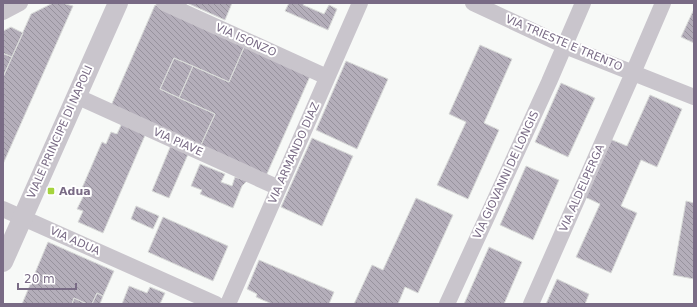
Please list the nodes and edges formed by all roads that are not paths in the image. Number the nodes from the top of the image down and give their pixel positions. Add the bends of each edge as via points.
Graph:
1 (20, 3) edge
2 (118, 3) edge
3 (164, 3) edge
4 (360, 3) edge
5 (473, 3) edge
6 (583, 3) edge
7 (663, 3) edge
8 (3, 12) edge
9 (565, 46) junction
10 (633, 73) junction
11 (327, 77) junction
12 (76, 96) junction
13 (694, 97) edge
14 (279, 188) junction
15 (3, 209) edge
16 (23, 217) junction
17 (3, 262) edge
18 (216, 304) edge
19 (228, 304) edge
20 (447, 304) edge
21 (531, 304) edge

1 - 8 street
2 - 12 street, VIALE PRINCIPE DI NAPOLI
3 - 11 street, VIA ISONZO
4 - 11 street, VIA ARMANDO DIAZ
5 - 9 street, VIA TRIESTE E TRENTO
6 - 9 street, VIA GIOVANNI DE LONGIS
7 - 10 street, VIA ALDELPERGA
9 - 10 street, VIA TRIESTE E TRENTO
9 - 20 street, VIA GIOVANNI DE LONGIS
10 - 13 street, VIA TRIESTE E TRENTO
10 - 21 street, VIA ALDELPERGA
11 - 14 street, VIA ARMANDO DIAZ
12 - 14 street, VIA PIAVE
12 - 16 street, VIALE PRINCIPE DI NAPOLI
14 - 19 street, VIA ARMANDO DIAZ
15 - 16 street, VIA ADUA
16 - 17 street, VIALE PRINCIPE DI NAPOLI
16 - 18 street, VIA ADUA

